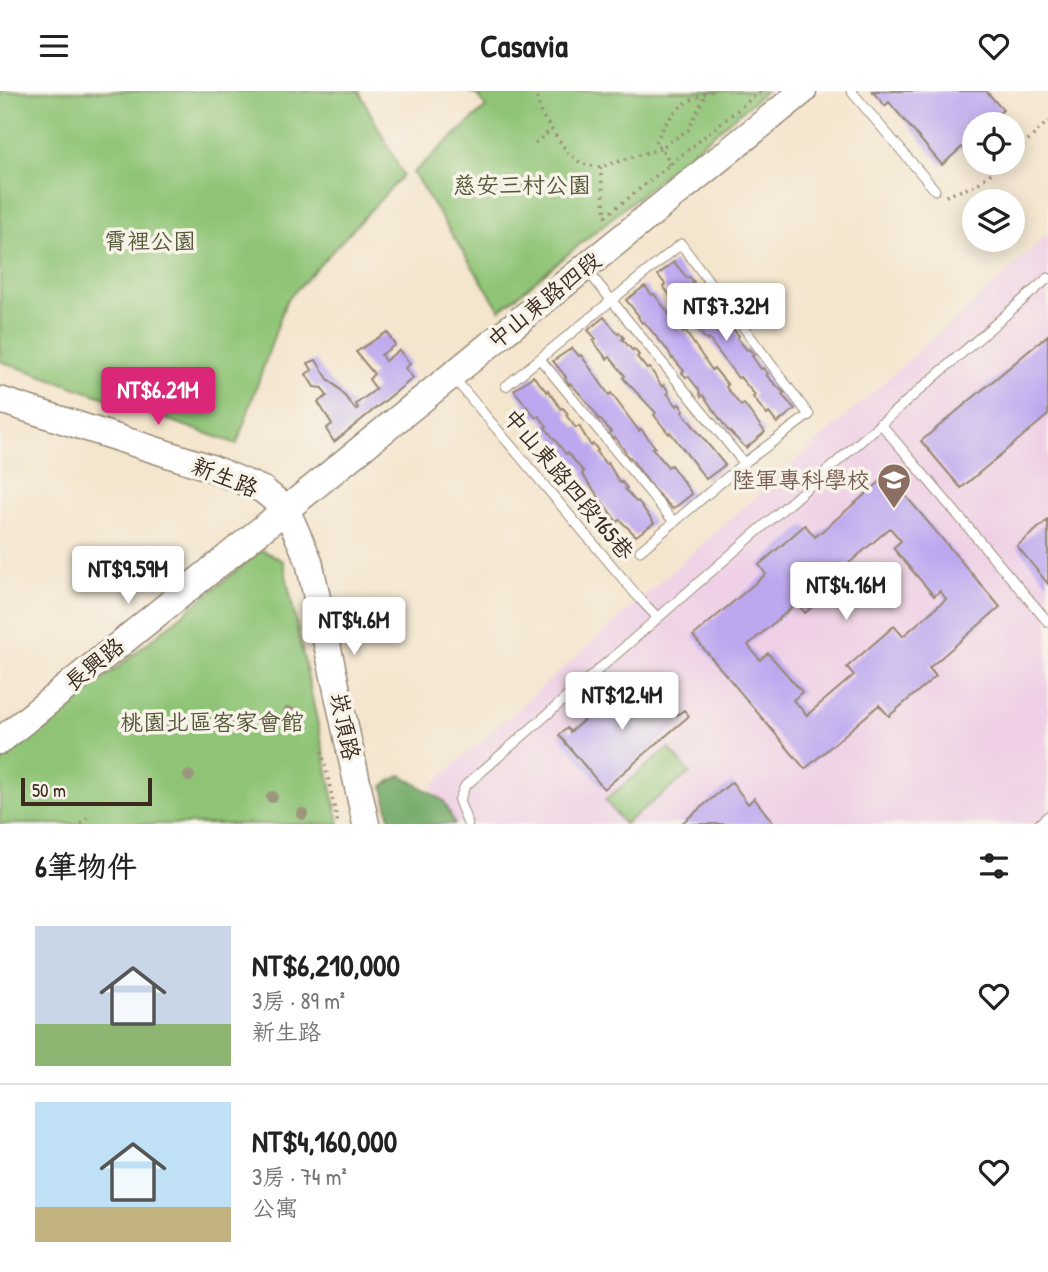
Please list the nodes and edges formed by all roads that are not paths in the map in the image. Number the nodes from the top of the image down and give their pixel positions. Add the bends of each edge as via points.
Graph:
1 (803, 91) edge
2 (851, 91) edge
3 (935, 190) road end
4 (585, 268) junction
5 (1048, 278) edge
6 (612, 301) junction
7 (540, 359) junction
8 (451, 375) junction
9 (506, 386) dead end
10 (0, 400) edge
11 (880, 423) junction
12 (744, 463) junction
13 (286, 509) junction
14 (674, 522) junction
15 (640, 551) dead end
16 (659, 618) junction
17 (1048, 622) edge
18 (0, 741) edge
19 (1048, 816) edge
20 (366, 824) edge
21 (468, 824) edge
22 (1039, 824) edge

1 - 4 main road, 中山東路四段
2 - 3 lane
4 - 6 lane
4 - 8 main road, 中山東路四段
5 - 11 lane
6 - 7 lane
6 - 12 lane
6 - 12 lane via 681,244 809,415
7 - 9 lane
7 - 14 lane
8 - 13 main road, 中山東路四段
8 - 16 lane, 中山東路四段165巷
10 - 13 main road, 新生路 via 211,468 263,491
11 - 16 lane
11 - 17 lane
12 - 14 lane
13 - 18 main road, 長興路
13 - 20 main road, 崁頂路 via 309,562
14 - 15 lane
16 - 21 lane via 465,786 459,801
19 - 22 lane

